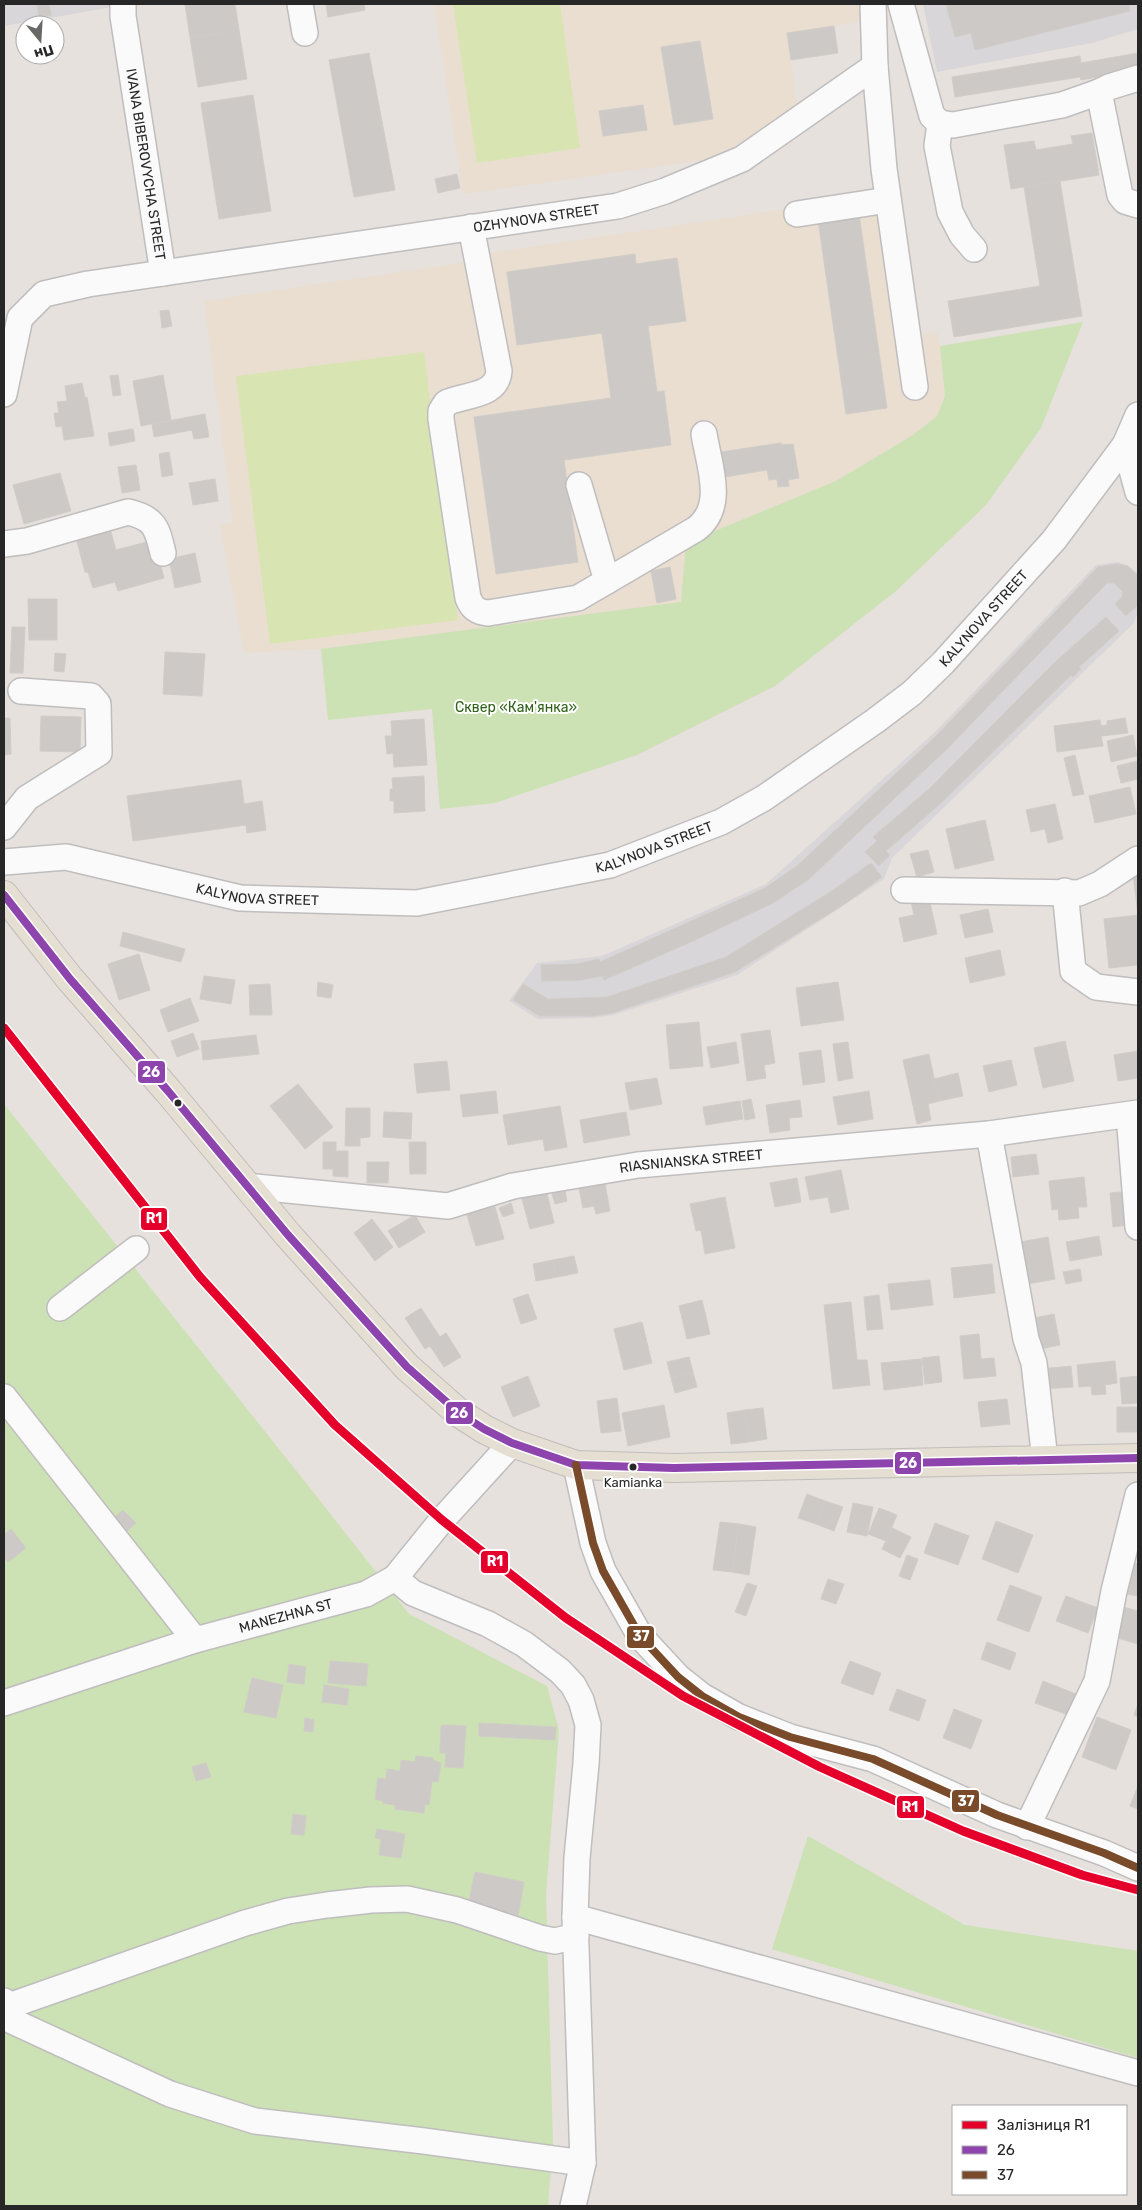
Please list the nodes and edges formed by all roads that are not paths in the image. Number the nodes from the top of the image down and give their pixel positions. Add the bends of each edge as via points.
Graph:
1 (123, 4) edge
2 (300, 4) edge
3 (873, 4) edge
4 (901, 4) edge
5 (305, 33) dead end
6 (875, 66) junction
7 (1138, 78) edge
8 (1099, 92) junction
9 (940, 123) junction
10 (888, 200) junction
11 (1138, 204) edge
12 (797, 214) dead end
13 (470, 227) junction
14 (974, 249) dead end
15 (164, 273) junction
16 (915, 387) dead end
17 (4, 394) edge
18 (1138, 415) edge
19 (704, 434) dead end
20 (1125, 445) junction
21 (579, 486) dead end
22 (1138, 492) edge
23 (4, 544) edge
24 (163, 553) dead end
25 (607, 581) junction
26 (21, 691) dead end
27 (4, 827) edge
28 (1138, 859) edge
29 (4, 862) edge
30 (904, 890) dead end
31 (1066, 891) junction
32 (4, 895) edge
33 (1138, 992) edge
34 (1134, 1114) edge
35 (989, 1134) junction
36 (247, 1186) junction
37 (1138, 1227) edge
38 (136, 1249) dead end
39 (60, 1308) dead end
40 (4, 1397) edge
41 (512, 1443) junction
42 (1138, 1458) edge
43 (1045, 1460) junction
44 (576, 1465) junction
45 (1138, 1495) edge
46 (395, 1578) junction
47 (195, 1640) junction
48 (4, 1703) edge
49 (1027, 1827) junction
50 (1138, 1868) edge
51 (576, 1926) junction
52 (5, 2004) edge
53 (1138, 2073) edge
54 (583, 2163) junction
55 (573, 2206) edge

1 - 15 street, IVANA BIBEROVYCHA STREET
2 - 5 street
3 - 6 street
4 - 9 street via 932,116
6 - 10 street
6 - 13 street, OZHYNOVA STREET via 742,159 665,191 618,206
7 - 8 street
8 - 9 street via 1062,105 953,125
8 - 11 street via 1120,195 1125,201
9 - 14 street via 937,146 950,212
10 - 12 street
10 - 16 street
13 - 15 street, OZHYNOVA STREET
13 - 25 street via 498,379 494,387 486,391 446,403 441,419 471,606 479,612 488,612 578,598
15 - 17 street, IVANA BIBEROVYCHA STREET via 44,294 20,318
18 - 20 street, KALYNOVA STREET
19 - 25 street via 714,500 707,519 696,529
20 - 22 street
20 - 29 street, KALYNOVA STREET via 1054,540 912,693 764,798 721,822 630,858 574,874 417,903 240,898 66,857
21 - 25 street
23 - 24 street via 26,541 128,512 142,515 154,524
26 - 27 street via 91,696 98,704 99,753 27,798
28 - 31 street via 1100,884 1079,893
30 - 31 street
31 - 33 street via 1073,971 1096,987
32 - 36 main road via 70,979
34 - 35 street, RIASNIANSKA STREET
34 - 37 street
35 - 36 street, RIASNIANSKA STREET via 638,1165 513,1186 448,1206
35 - 43 street via 1026,1339 1034,1363
36 - 41 main road via 406,1368 459,1413
38 - 39 street
40 - 47 street
41 - 44 main road
41 - 46 street, MANEZHNA ST
42 - 43 main road
43 - 44 main road via 674,1468
44 - 49 street via 593,1543 603,1571 640,1636 678,1677 702,1696 739,1716 790,1737 873,1759
45 - 49 street via 1114,1591 1097,1682
46 - 47 street, MANEZHNA ST via 366,1594
46 - 51 street via 413,1593 488,1624 524,1644 560,1671 582,1700 588,1725 577,1858
47 - 48 street, MANEZHNA ST
49 - 50 street
51 - 52 street via 555,1941 457,1910 407,1899 327,1905 288,1911 245,1923
51 - 53 street
51 - 54 street
52 - 54 street via 10,2020 170,2094 255,2121
54 - 55 street

